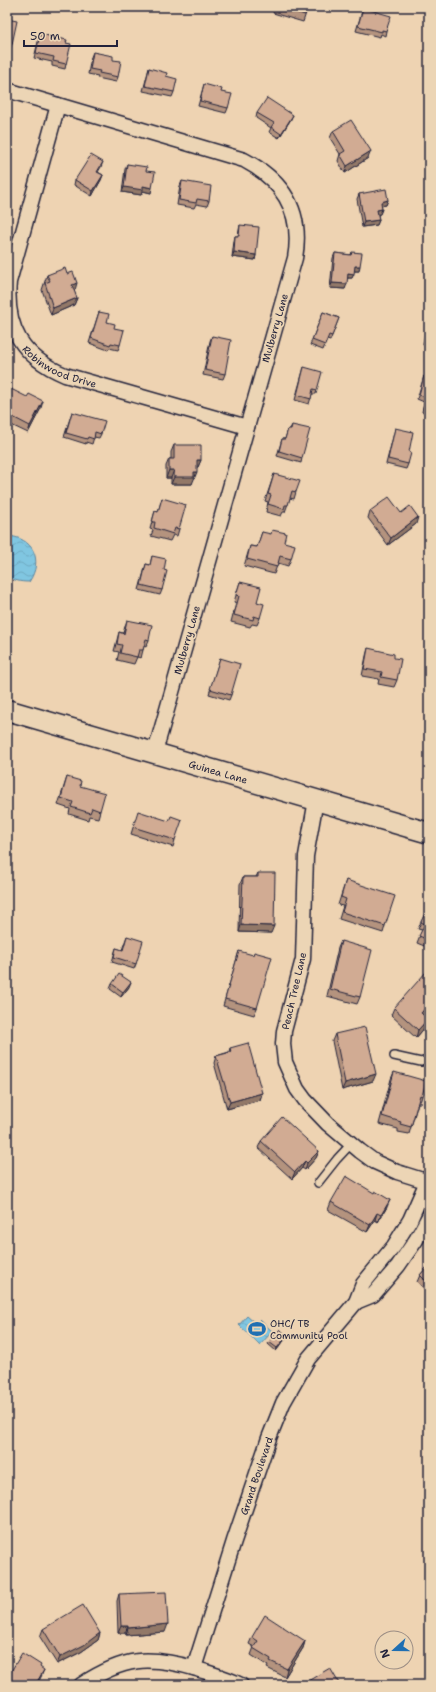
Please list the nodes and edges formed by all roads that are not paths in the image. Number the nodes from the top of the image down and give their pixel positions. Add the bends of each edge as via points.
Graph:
1 (7, 90) edge
2 (58, 105) junction
3 (247, 427) junction
4 (7, 710) edge
5 (155, 752) junction
6 (316, 800) junction
7 (429, 833) edge
8 (394, 1056) dead end
9 (429, 1059) edge
10 (351, 1144) junction
11 (428, 1180) edge
12 (318, 1183) dead end
13 (429, 1216) edge
14 (356, 1302) junction
15 (194, 1668) junction
16 (81, 1685) edge
17 (241, 1685) edge

1 - 2 street, Mulberry Lane
2 - 3 street, Mulberry Lane via 244,160 260,168 273,179 290,203 298,232 297,249
2 - 3 street, Robinwood Drive via 9,282 9,310 13,327 21,342 40,362 64,375
3 - 5 street, Mulberry Lane
4 - 5 street, Guinea Lane
5 - 6 street, Guinea Lane
6 - 7 street, Guinea Lane
6 - 10 street, Peach Tree Lane via 306,856 303,959 284,1031 283,1044 285,1062 305,1100
8 - 9 lane via 421,1062
10 - 11 street, Peach Tree Lane via 375,1162 397,1172
10 - 12 lane
11 - 14 street, Grand Boulevard via 410,1220 394,1246 364,1284
13 - 14 street via 416,1240 374,1296
14 - 15 street, Grand Boulevard via 308,1360 283,1403 234,1541
15 - 16 street via 164,1661 132,1662 102,1671
15 - 17 street

